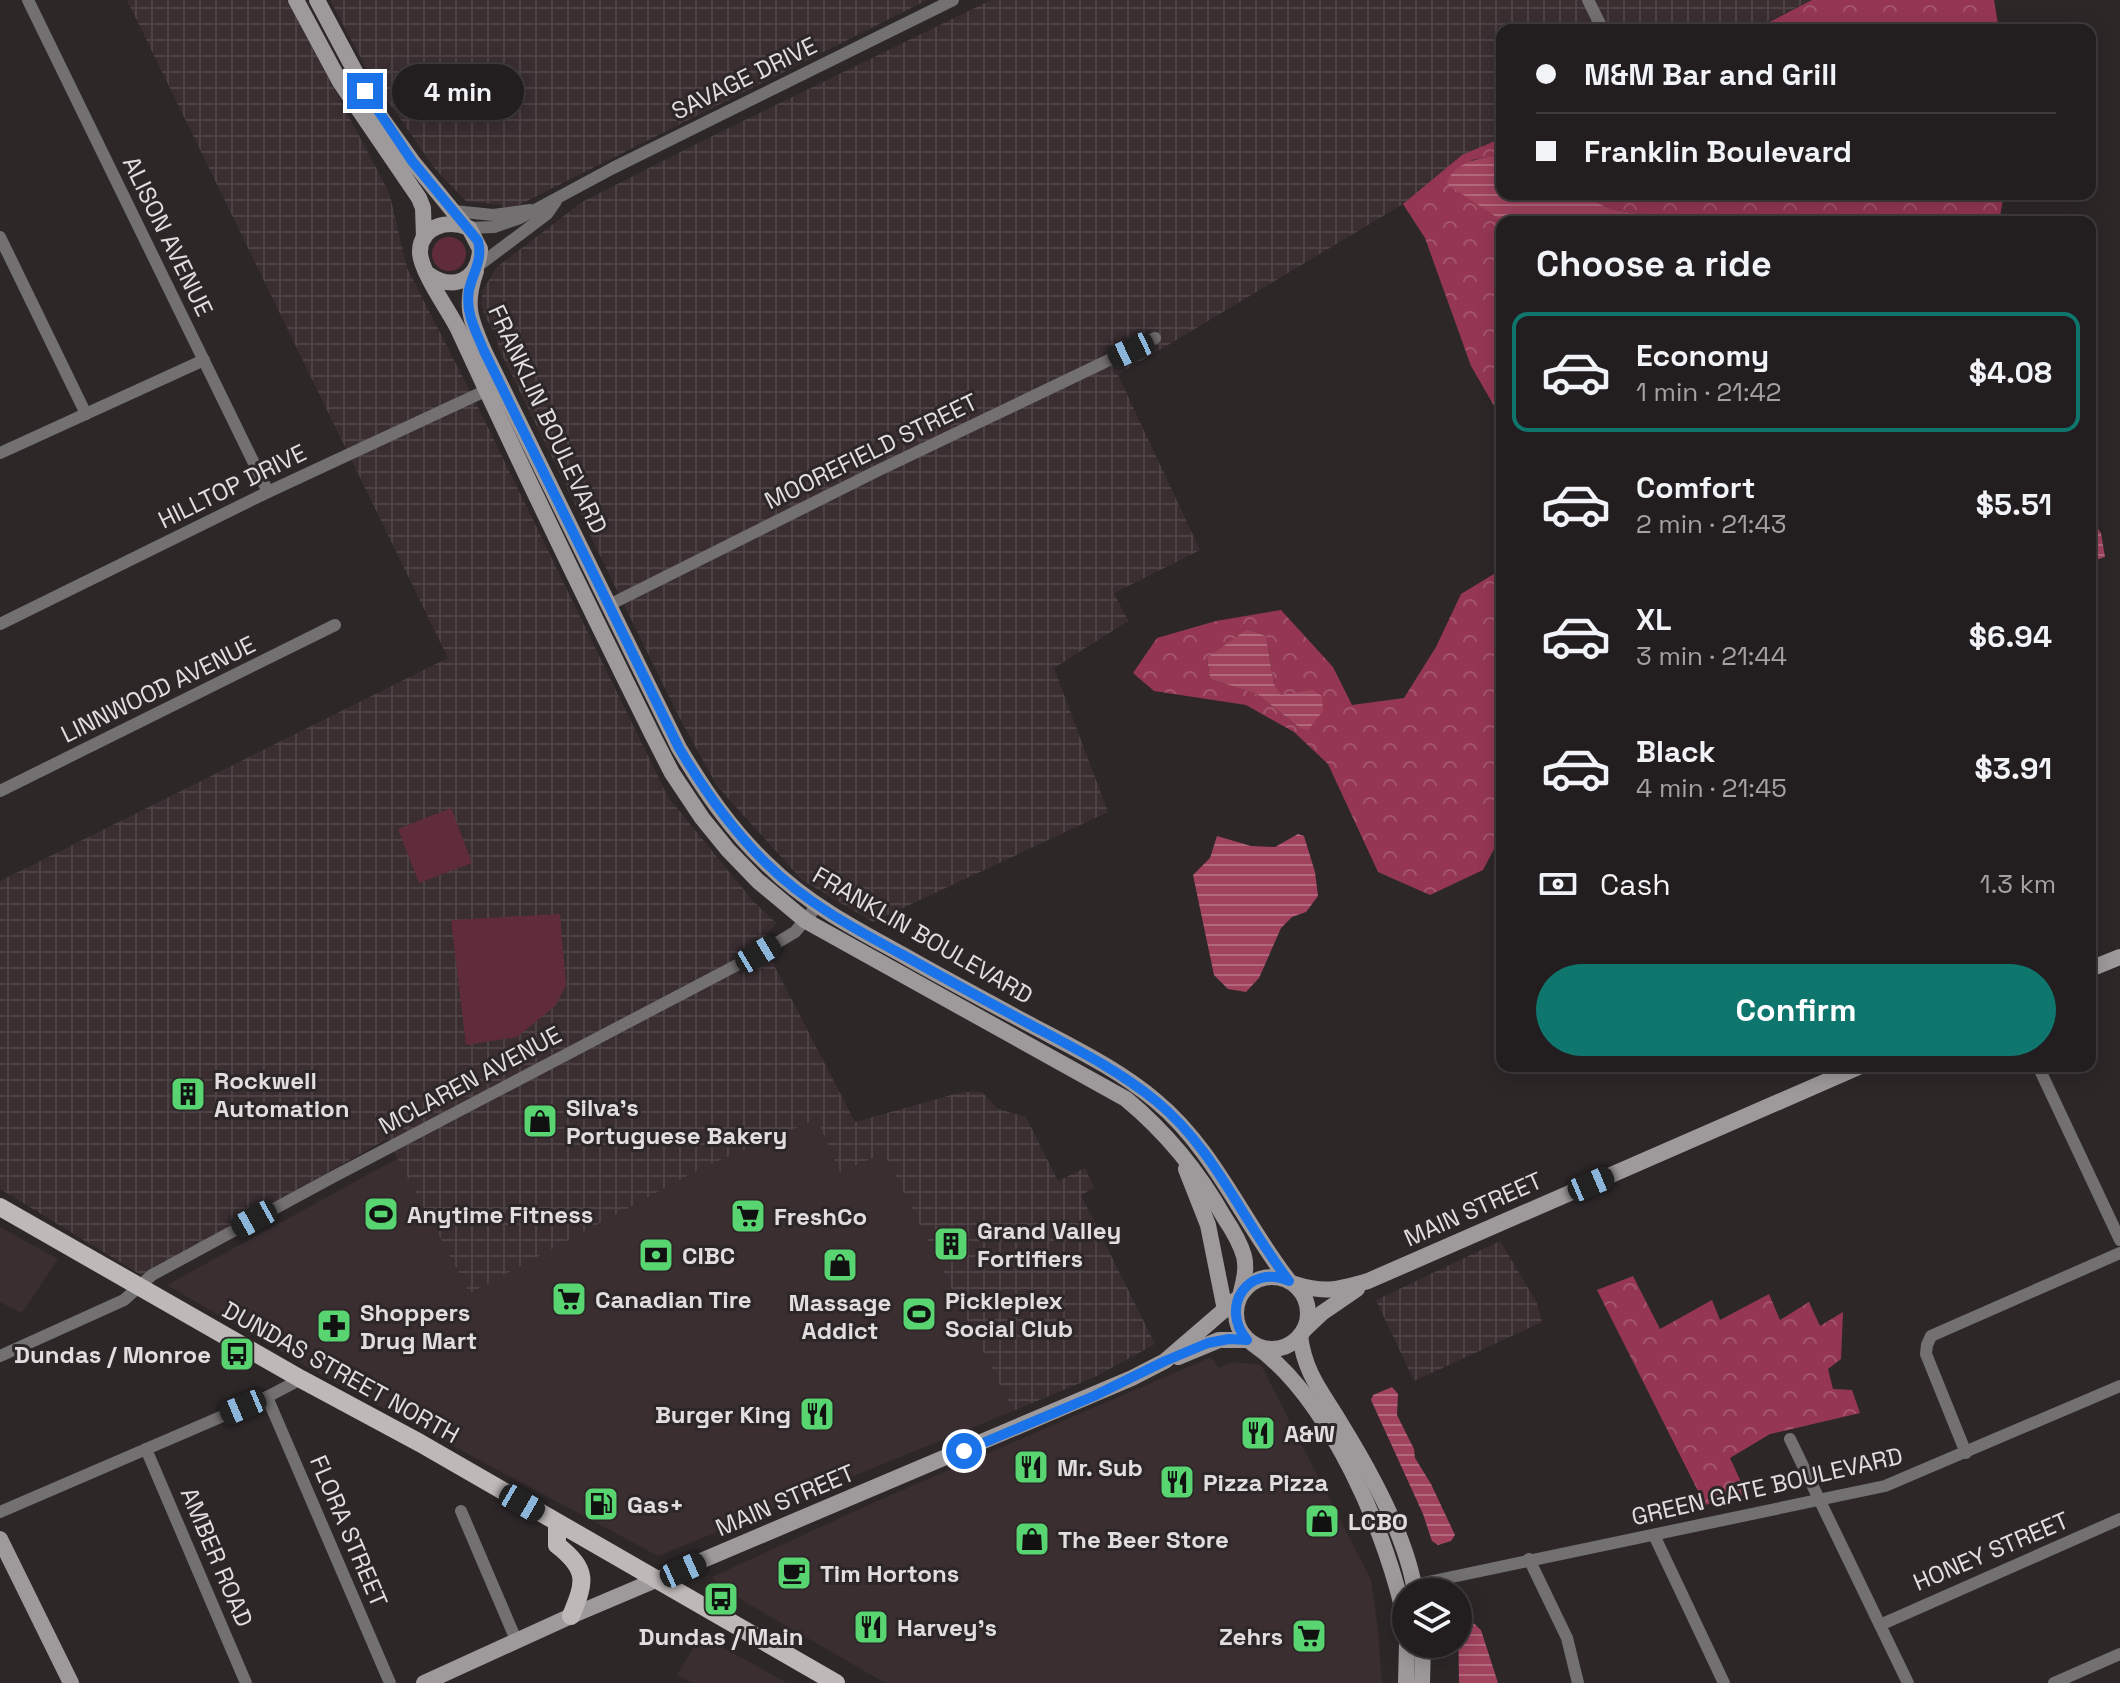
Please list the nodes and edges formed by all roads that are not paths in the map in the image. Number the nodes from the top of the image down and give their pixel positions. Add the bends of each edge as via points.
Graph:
1 (28, 0) edge
2 (296, 0) edge
3 (317, 0) edge
4 (953, 0) edge
5 (1588, 0) edge
6 (1600, 24) edge
7 (556, 201) junction
8 (534, 210) junction
9 (454, 211) junction
10 (468, 227) junction
11 (0, 237) edge
12 (424, 238) junction
13 (477, 268) junction
14 (428, 274) junction
15 (1155, 338) dead end
16 (204, 360) junction
17 (485, 391) junction
18 (86, 414) junction
19 (0, 453) edge
20 (268, 492) junction
21 (609, 605) junction
22 (0, 624) edge
23 (335, 625) dead end
24 (0, 791) edge
25 (817, 906) junction
26 (806, 921) junction
27 (2120, 957) edge
28 (2096, 967) edge
29 (1847, 1072) edge
30 (2041, 1072) edge
31 (1176, 1147) junction
32 (0, 1207) edge
33 (2120, 1240) edge
34 (2120, 1253) edge
35 (1368, 1281) junction
36 (1292, 1282) junction
37 (139, 1287) junction
38 (1240, 1295) junction
39 (1225, 1310) junction
40 (1302, 1333) junction
41 (1250, 1342) junction
42 (0, 1356) edge
43 (1165, 1361) junction
44 (301, 1379) junction
45 (2119, 1387) edge
46 (267, 1397) junction
47 (1790, 1439) dead end
48 (146, 1449) junction
49 (1966, 1453) junction
50 (1819, 1501) junction
51 (461, 1511) dead end
52 (0, 1512) edge
53 (2120, 1519) edge
54 (557, 1523) junction
55 (1654, 1535) junction
56 (0, 1539) edge
57 (1529, 1559) junction
58 (1396, 1578) edge
59 (1412, 1578) edge
60 (1454, 1578) edge
61 (657, 1582) junction
62 (571, 1616) junction
63 (1880, 1625) junction
64 (517, 1642) junction
65 (2120, 1654) edge
66 (1407, 1658) edge
67 (1423, 1658) edge
68 (445, 1679) edge
69 (71, 1683) edge
70 (246, 1683) edge
71 (390, 1683) edge
72 (424, 1683) edge
73 (836, 1683) edge
74 (1406, 1683) edge
75 (1422, 1683) edge
76 (1578, 1683) edge
77 (1724, 1683) edge
78 (1908, 1683) edge
79 (2054, 1683) edge

1 - 16 street, ALISON AVENUE
2 - 12 main road via 346,92 419,198
3 - 9 main road via 375,109
4 - 7 street, SAVAGE DRIVE via 626,161
5 - 6 street
7 - 8 street, SAVAGE DRIVE
7 - 13 street, SAVAGE DRIVE via 547,214
8 - 9 street via 493,215
8 - 10 street, SAVAGE DRIVE via 505,225
9 - 10 main road
10 - 12 main road via 439,225
10 - 13 main road via 480,249
11 - 18 street
12 - 14 main road via 420,256
13 - 14 main road via 455,283
13 - 21 main road, FRANKLIN BOULEVARD via 469,289 469,315
14 - 17 main road, FRANKLIN BOULEVARD
15 - 21 street, MOOREFIELD STREET
16 - 18 street
16 - 20 street, ALISON AVENUE
17 - 20 street, HILLTOP DRIVE
17 - 26 main road, FRANKLIN BOULEVARD via 672,773 728,850
18 - 19 street
20 - 22 street, HILLTOP DRIVE
21 - 25 main road, FRANKLIN BOULEVARD via 700,783 768,866
23 - 24 street, LINNWOOD AVENUE
25 - 26 street, MCLAREN AVENUE
25 - 36 main road, FRANKLIN BOULEVARD via 1106,1065 1157,1102 1211,1160 1259,1240
26 - 31 main road, FRANKLIN BOULEVARD via 1126,1099
26 - 37 street, MCLAREN AVENUE via 758,954 331,1178 152,1275
27 - 28 main road
29 - 35 main road, MAIN STREET
30 - 33 street
31 - 38 main road, FRANKLIN BOULEVARD via 1204,1182 1241,1248 1245,1274
31 - 39 main road via 1208,1225
32 - 37 main road, DUNDAS STREET NORTH
34 - 49 street via 1931,1336 1926,1354
35 - 36 main road, MAIN STREET via 1328,1291
35 - 40 main road, MAIN STREET
36 - 38 main road via 1264,1277
36 - 40 main road via 1308,1310
37 - 42 street, MCLAREN AVENUE via 124,1300
37 - 44 main road, DUNDAS STREET NORTH
38 - 39 main road, MAIN STREET
38 - 41 main road via 1236,1319
39 - 43 main road, MAIN STREET
40 - 41 main road via 1283,1347
40 - 59 main road via 1304,1364 1371,1479
41 - 43 main road, MAIN STREET via 1219,1340
41 - 58 main road via 1296,1385 1329,1433
43 - 61 main road, MAIN STREET
44 - 46 street
44 - 54 main road, DUNDAS STREET NORTH
45 - 49 street, GREEN GATE BOULEVARD
46 - 48 street
46 - 71 street, FLORA STREET
47 - 50 street
48 - 52 street
48 - 70 street, AMBER ROAD
49 - 50 street, GREEN GATE BOULEVARD via 1885,1486
50 - 55 street, GREEN GATE BOULEVARD
50 - 63 street
51 - 64 street
53 - 63 street, HONEY STREET
54 - 61 main road, DUNDAS STREET NORTH
54 - 62 main road via 557,1545 582,1574
55 - 57 street, GREEN GATE BOULEVARD
55 - 77 street
56 - 69 main road
57 - 60 street, GREEN GATE BOULEVARD
57 - 76 street via 1567,1638
61 - 62 main road, MAIN STREET
61 - 73 main road, DUNDAS STREET NORTH
62 - 64 main road, MAIN STREET
63 - 78 street
64 - 68 main road, MAIN STREET
65 - 79 street
66 - 74 main road
67 - 75 main road
68 - 72 main road, MAIN STREET

